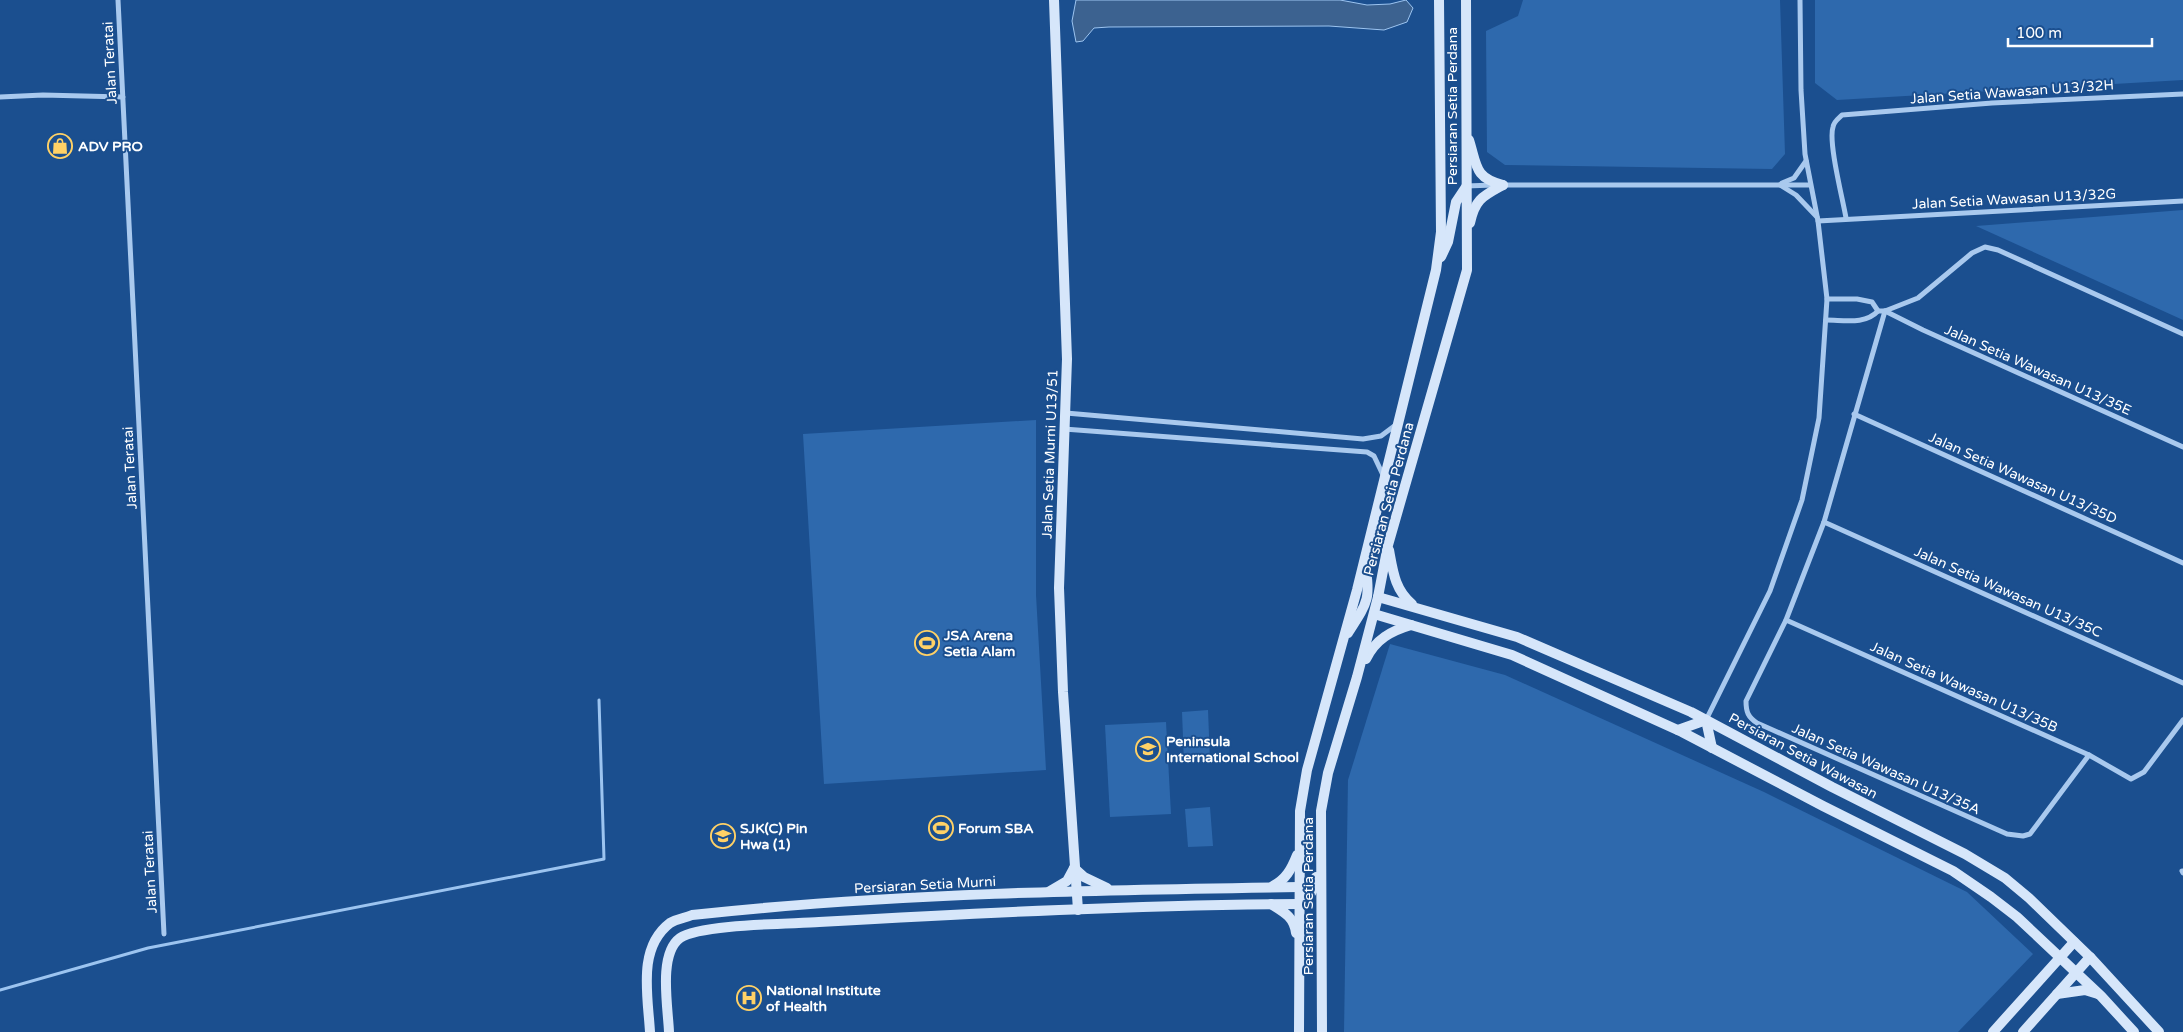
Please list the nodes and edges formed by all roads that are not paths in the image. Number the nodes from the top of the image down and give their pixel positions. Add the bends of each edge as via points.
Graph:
1 (118, 0) edge
2 (1054, 0) edge
3 (1439, 0) edge
4 (1466, 0) edge
5 (1800, 0) edge
6 (2183, 94) edge
7 (0, 97) edge
8 (123, 97) junction
9 (1466, 129) junction
10 (1806, 160) junction
11 (1780, 184) junction
12 (1503, 185) junction
13 (1810, 185) junction
14 (1466, 186) junction
15 (2183, 201) edge
16 (1846, 218) junction
17 (1818, 219) junction
18 (1466, 241) junction
19 (1437, 264) junction
20 (1828, 299) junction
21 (1878, 311) junction
22 (1885, 311) junction
23 (1826, 320) junction
24 (2183, 334) edge
25 (1065, 413) junction
26 (1854, 414) junction
27 (1398, 422) junction
28 (1064, 429) junction
29 (2183, 447) edge
30 (1385, 478) junction
31 (1824, 522) junction
32 (1388, 545) junction
33 (1365, 558) junction
34 (2183, 563) edge
35 (1378, 596) junction
36 (1367, 602) junction
37 (1416, 606) junction
38 (1374, 614) junction
39 (1786, 620) junction
40 (1411, 625) junction
41 (1342, 642) junction
42 (1357, 677) junction
43 (2183, 683) edge
44 (1706, 720) junction
45 (2183, 720) edge
46 (1678, 730) junction
47 (1712, 748) junction
48 (2089, 755) junction
49 (1299, 849) junction
50 (1321, 859) junction
51 (1074, 868) junction
52 (1269, 887) junction
53 (1299, 887) junction
54 (1111, 890) junction
55 (1077, 891) junction
56 (1047, 892) junction
57 (1310, 895) junction
58 (1270, 904) junction
59 (1299, 904) junction
60 (1078, 910) junction
61 (1321, 929) junction
62 (164, 934) dead end
63 (2074, 942) junction
64 (2046, 946) junction
65 (1300, 954) junction
66 (2090, 957) junction
67 (2060, 958) junction
68 (2076, 972) junction
69 (2042, 977) junction
70 (2057, 994) junction
71 (2101, 996) junction
72 (650, 1032) edge
73 (669, 1032) edge
74 (1299, 1032) edge
75 (1322, 1032) edge
76 (1994, 1032) edge
77 (2023, 1032) edge
78 (2134, 1032) edge
79 (2159, 1032) edge

1 - 8 street, Jalan Teratai
2 - 25 street, Jalan Setia Murni U13/51 via 1067,359
3 - 19 street, Persiaran Setia Perdana via 1441,232
4 - 9 street, Persiaran Setia Perdana
5 - 10 street
6 - 16 street, Jalan Setia Wawasan U13/32H via 1992,103 1842,115 1832,129
7 - 8 street via 43,94
8 - 62 street, Jalan Teratai
9 - 12 street via 1478,171 1490,181
9 - 14 street, Persiaran Setia Perdana
10 - 11 street via 1794,178
10 - 13 street
11 - 12 street
11 - 13 street
11 - 17 street via 1796,195
12 - 14 street
12 - 18 street via 1481,196 1474,207
13 - 17 street
14 - 18 street, Persiaran Setia Perdana
14 - 19 street via 1456,202 1448,242
15 - 16 street, Jalan Setia Wawasan U13/32G
16 - 17 street, Jalan Setia Wawasan U13/32G
17 - 20 street
18 - 32 street, Persiaran Setia Perdana via 1467,270
19 - 27 street, Persiaran Setia Perdana
20 - 21 street via 1872,302
20 - 23 street
21 - 22 street
21 - 23 street via 1871,319
22 - 24 street via 1918,298 1972,253 1985,247
22 - 26 street
22 - 29 street, Jalan Setia Wawasan U13/35E
23 - 44 street via 1819,418 1802,500 1770,591
25 - 27 street via 1363,439 1382,436
25 - 28 street, Jalan Setia Murni U13/51
26 - 31 street
26 - 34 street, Jalan Setia Wawasan U13/35D
27 - 30 street, Persiaran Setia Perdana
28 - 30 street via 1367,452 1374,456
28 - 51 street, Jalan Setia Murni U13/51 via 1059,588
30 - 33 street, Persiaran Setia Perdana
31 - 39 street
31 - 43 street, Jalan Setia Wawasan U13/35C
32 - 35 street, Persiaran Setia Perdana
32 - 37 street via 1397,588
33 - 36 street via 1369,586
33 - 41 street, Persiaran Setia Perdana
35 - 36 street
35 - 37 street, Persiaran Setia Wawasan
35 - 38 street, Persiaran Setia Perdana
36 - 38 street
36 - 41 street
37 - 44 street, Persiaran Setia Wawasan via 1517,637
38 - 40 street
38 - 42 street, Persiaran Setia Perdana
39 - 48 street, Jalan Setia Wawasan U13/35B
39 - 48 street, Jalan Setia Wawasan U13/35A via 1746,701 1750,718 1960,815 2007,834 2030,834
40 - 42 street via 1379,640 1370,650
40 - 46 street via 1512,655
41 - 49 street, Persiaran Setia Perdana via 1307,770 1300,811
42 - 50 street, Persiaran Setia Perdana via 1328,773 1321,811
44 - 46 street
44 - 47 street
44 - 63 street, Persiaran Setia Wawasan via 1989,867 2029,898
45 - 48 street, Jalan Setia Wawasan U13/35B via 2144,772 2131,779
46 - 47 street
47 - 64 street via 1953,871 2017,917
49 - 52 street via 1288,874
49 - 53 street, Persiaran Setia Perdana
50 - 57 street via 1315,888
50 - 61 street, Persiaran Setia Perdana
51 - 54 street via 1092,882
51 - 55 street, Jalan Setia Murni U13/51
51 - 56 street via 1067,881
52 - 53 street, Persiaran Setia Murni
52 - 54 street, Persiaran Setia Murni
53 - 57 street
53 - 59 street, Persiaran Setia Perdana
54 - 55 street, Persiaran Setia Murni
55 - 56 street, Persiaran Setia Murni
55 - 60 street, Jalan Setia Murni U13/51
56 - 72 street, Persiaran Setia Murni via 735,911 692,915 672,922 658,934 650,952 647,975
57 - 59 street
57 - 61 street via 1316,904
58 - 59 street
58 - 60 street
58 - 65 street via 1292,921
59 - 65 street, Persiaran Setia Perdana
60 - 73 street via 950,914 694,931 673,945 669,954 666,972
61 - 75 street, Persiaran Setia Perdana
63 - 66 street, Persiaran Setia Wawasan
63 - 67 street
64 - 67 street
64 - 69 street via 2048,962
65 - 74 street, Persiaran Setia Perdana
66 - 68 street
66 - 79 street, Persiaran Setia Wawasan
67 - 68 street
67 - 69 street
68 - 70 street
68 - 71 street
69 - 76 street
70 - 71 street via 2086,990
70 - 77 street
71 - 78 street

